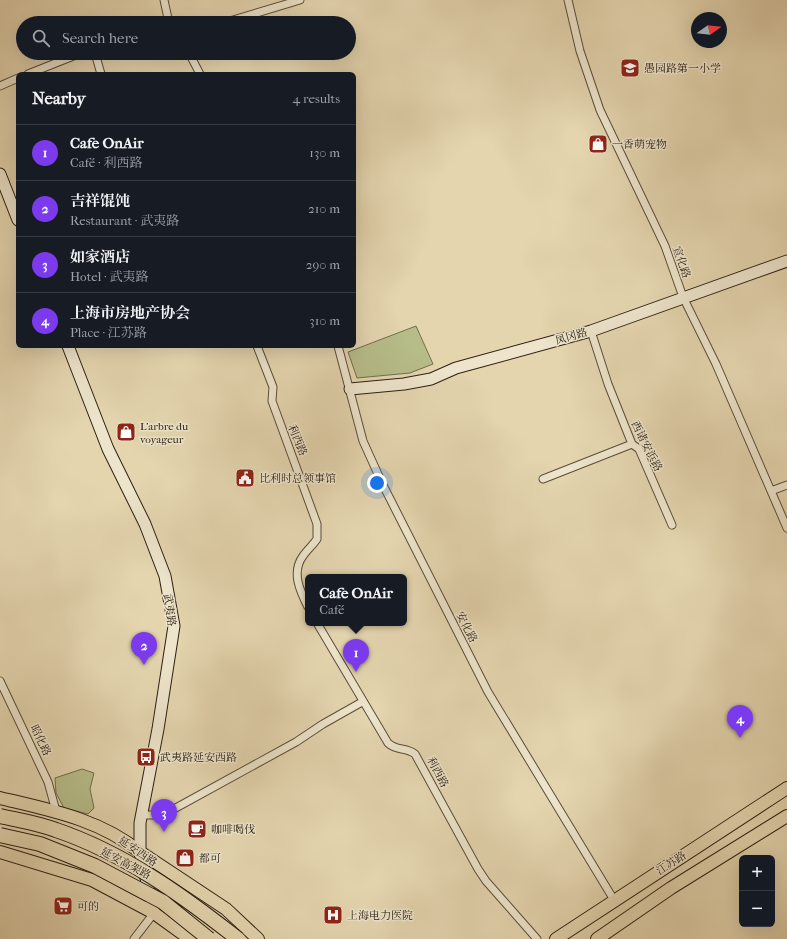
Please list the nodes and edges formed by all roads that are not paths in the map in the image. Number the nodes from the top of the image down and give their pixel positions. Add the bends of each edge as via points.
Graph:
1 (164, 0) edge
2 (300, 0) edge
3 (568, 0) edge
4 (168, 16) edge
5 (246, 16) edge
6 (63, 60) edge
7 (97, 60) edge
8 (193, 60) edge
9 (33, 72) edge
10 (100, 72) edge
11 (199, 72) edge
12 (16, 79) edge
13 (0, 86) edge
14 (0, 174) edge
15 (16, 215) edge
16 (787, 262) edge
17 (683, 297) junction
18 (590, 331) junction
19 (69, 348) edge
20 (259, 348) edge
21 (339, 348) edge
22 (350, 388) junction
23 (632, 444) junction
24 (543, 479) dead end
25 (787, 485) edge
26 (771, 491) junction
27 (672, 525) dead end
28 (787, 528) edge
29 (305, 600) edge
30 (319, 626) edge
31 (0, 681) edge
32 (362, 702) junction
33 (787, 788) edge
34 (0, 798) edge
35 (56, 811) junction
36 (142, 815) junction
37 (0, 816) edge
38 (787, 816) edge
39 (0, 835) edge
40 (0, 852) edge
41 (140, 852) junction
42 (614, 900) junction
43 (154, 913) junction
44 (134, 939) edge
45 (190, 939) edge
46 (209, 939) edge
47 (238, 939) edge
48 (258, 939) edge
49 (537, 939) edge
50 (556, 939) edge
51 (597, 939) edge

1 - 4 street
2 - 5 street
3 - 17 street, 宣化路 via 592,91 610,134 665,246
6 - 9 street
7 - 10 street
8 - 11 street
12 - 13 street
14 - 15 street
16 - 17 street, 凤冈路
17 - 18 street, 凤冈路
17 - 26 street, 宣化路 via 716,364
18 - 22 street, 凤冈路 via 456,368 430,379 404,384
18 - 23 street, 西诸安浜路
19 - 36 street, 武夷路 via 108,449 145,524 164,576 174,626
20 - 29 street, 利西路 via 273,387 272,401 317,524 317,539 297,569 300,590
21 - 22 street, 安化路
22 - 42 street, 安化路 via 363,441 382,483 488,692
23 - 24 street
23 - 27 street, 西诸安浜路 via 639,449
25 - 26 street
26 - 28 street, 宣化路
30 - 32 street, 利西路
31 - 35 street, 昭化路 via 48,782
32 - 36 street via 296,742 163,815
32 - 49 street, 利西路 via 388,743 396,749 411,751 418,758 483,877
33 - 42 main road, 江苏路
34 - 35 main road, 延安西路
35 - 41 main road, 延安西路 via 80,818 127,841
36 - 41 street, 武夷路
37 - 47 highway, 延安高架路, bridge via 56,829 122,858 166,886
38 - 51 main road, 江苏路 via 671,888
39 - 46 highway, 延安高架路, bridge via 40,844 95,866 163,902
40 - 43 main road via 92,880
41 - 43 street, 武夷路
41 - 48 main road, 延安西路 via 226,909
42 - 50 main road, 江苏路
43 - 44 street
43 - 45 main road

